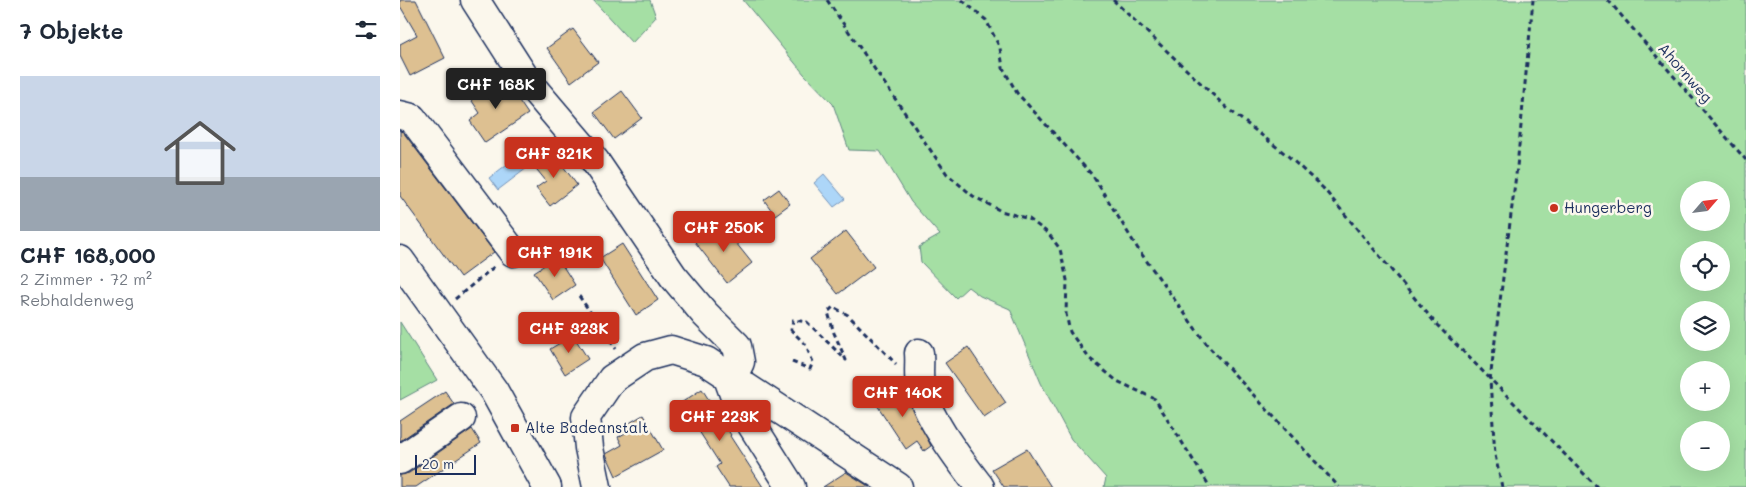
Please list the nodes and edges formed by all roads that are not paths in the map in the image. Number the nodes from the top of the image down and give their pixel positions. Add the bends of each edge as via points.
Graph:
1 (475, 0) edge
2 (404, 106) edge
3 (513, 252) road end
4 (400, 260) edge
5 (920, 361) road end
6 (728, 378) junction
7 (461, 418) dead end
8 (400, 460) edge
9 (547, 487) edge
10 (597, 487) edge
11 (791, 487) edge
12 (898, 487) edge
13 (980, 487) edge

1 - 6 street via 527,81 595,161 673,276 738,346 740,362
2 - 3 street
4 - 9 street via 494,391
5 - 13 street via 920,384 925,402 955,454
6 - 10 street via 706,361 671,350 645,357 612,379 586,417
6 - 11 street via 736,400
6 - 12 street
7 - 8 street

